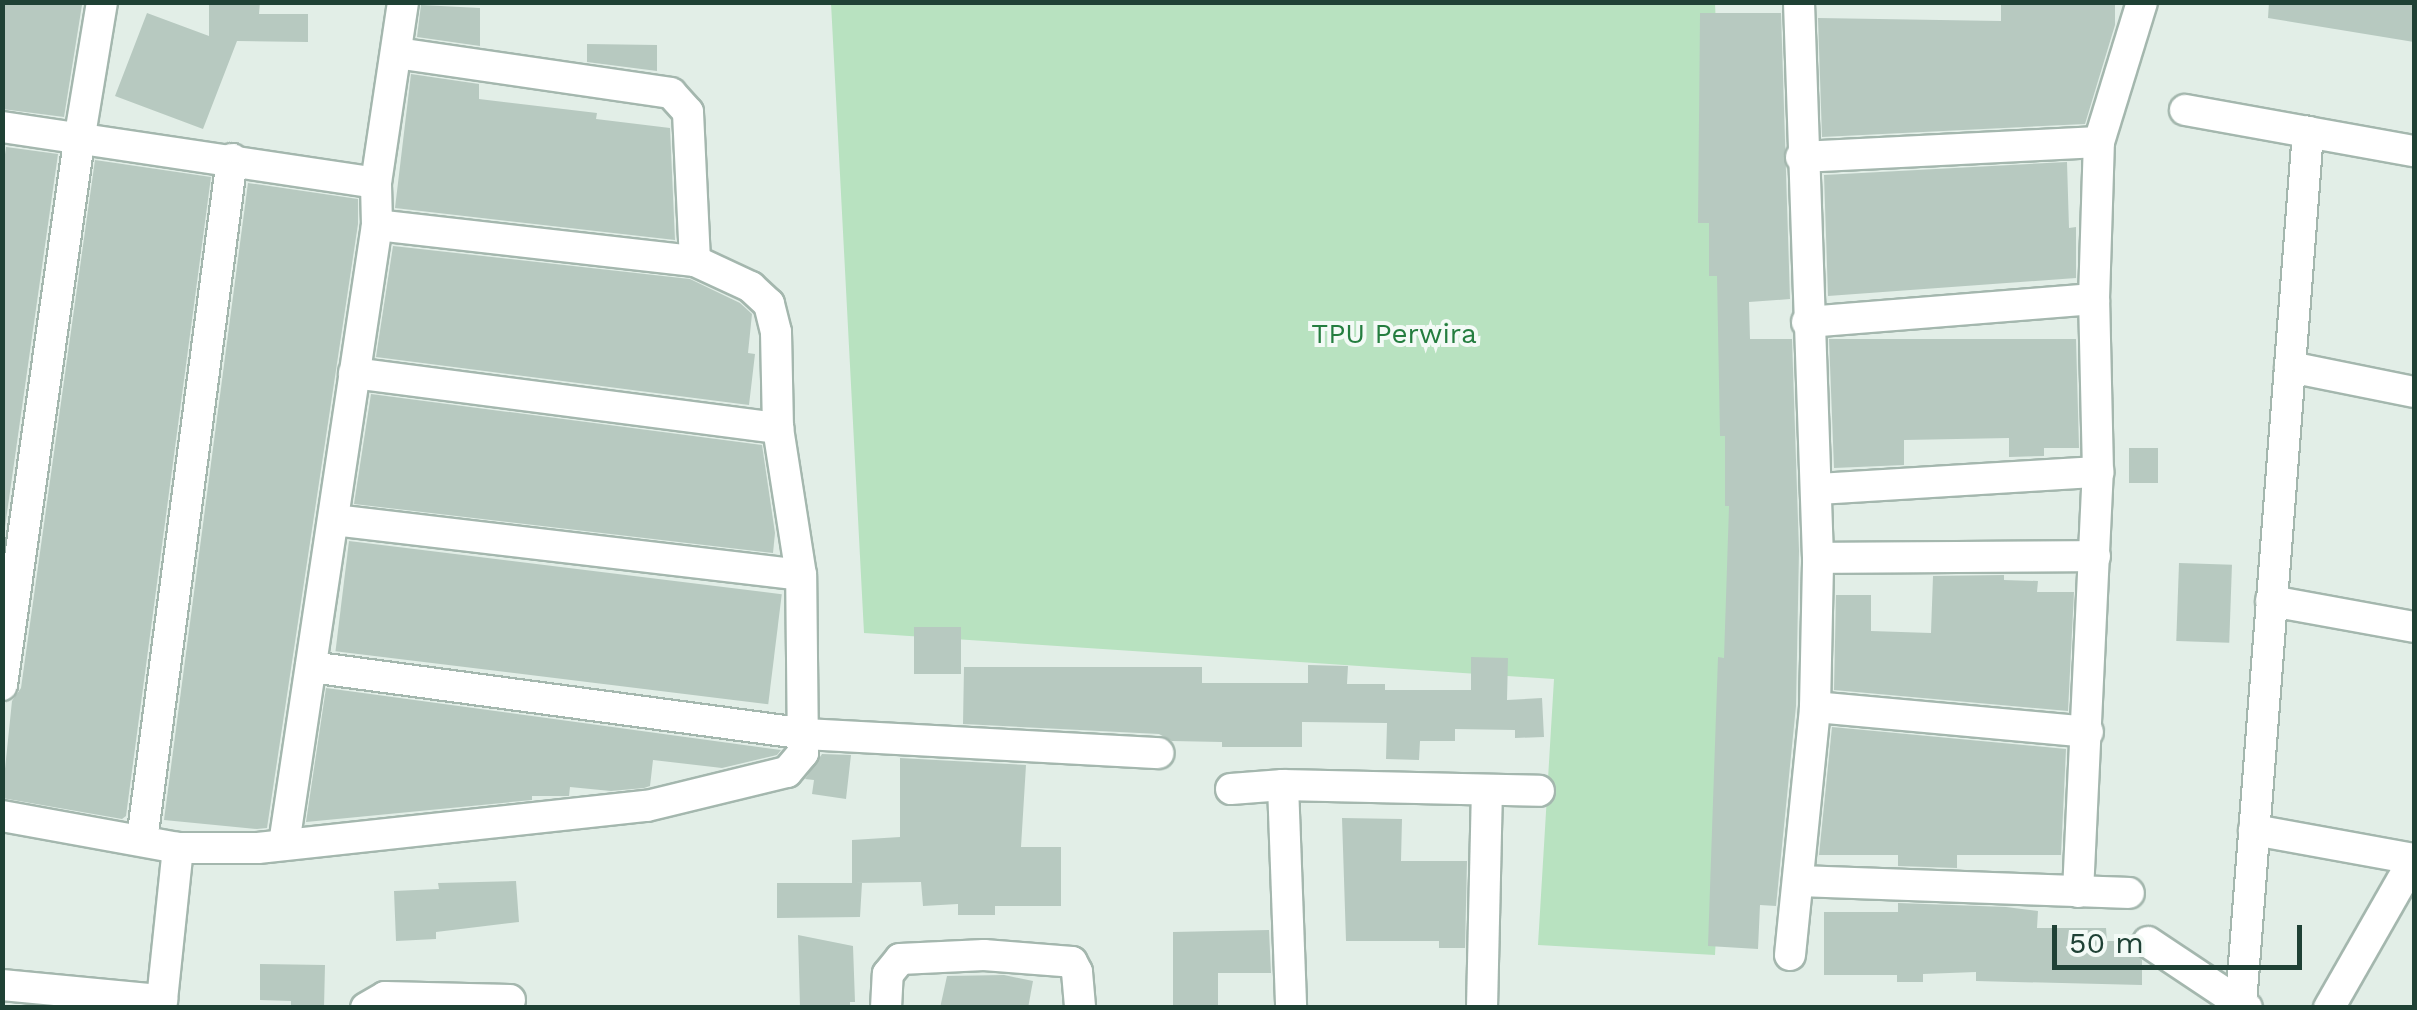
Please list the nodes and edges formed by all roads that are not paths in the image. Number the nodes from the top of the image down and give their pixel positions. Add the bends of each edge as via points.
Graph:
1 (102, 2) edge
2 (403, 2) edge
3 (1799, 2) edge
4 (2142, 2) edge
5 (397, 52) junction
6 (2186, 110) dead end
7 (2, 127) edge
8 (2308, 132) junction
9 (78, 141) junction
10 (2099, 142) junction
11 (2414, 151) edge
12 (1801, 157) junction
13 (232, 159) junction
14 (376, 183) junction
15 (377, 225) junction
16 (695, 261) junction
17 (2094, 299) junction
18 (1808, 322) junction
19 (2290, 367) junction
20 (354, 374) junction
21 (2414, 392) edge
22 (778, 428) junction
23 (2098, 472) junction
24 (1817, 489) junction
25 (334, 520) junction
26 (2095, 556) junction
27 (1818, 558) junction
28 (802, 575) junction
29 (2272, 600) junction
30 (2414, 626) edge
31 (312, 667) junction
32 (2, 685) edge
33 (1814, 707) junction
34 (2088, 732) junction
35 (806, 734) junction
36 (1158, 753) dead end
37 (1283, 785) junction
38 (1231, 789) dead end
39 (1539, 791) dead end
40 (1487, 793) junction
41 (2, 816) edge
42 (2254, 830) junction
43 (142, 840) junction
44 (284, 844) junction
45 (178, 848) junction
46 (2414, 859) edge
47 (1800, 881) junction
48 (2078, 892) junction
49 (2128, 893) dead end
50 (2148, 942) dead end
51 (1790, 955) dead end
52 (2, 985) edge
53 (510, 1000) dead end
54 (161, 1004) edge
55 (2244, 1005) edge
56 (366, 1008) edge
57 (886, 1008) edge
58 (1080, 1008) edge
59 (1290, 1008) edge
60 (1482, 1008) edge
61 (2329, 1008) edge

1 - 9 street
2 - 5 street
3 - 12 street
4 - 10 street
5 - 14 street
5 - 16 street via 671,93 688,112 692,132
6 - 8 street
7 - 9 street
8 - 11 street
8 - 19 street
9 - 13 street
9 - 32 street
10 - 12 street
10 - 17 street
12 - 18 street
13 - 14 street
13 - 43 street
14 - 15 street
15 - 16 street
15 - 20 street
16 - 22 street via 770,304
17 - 18 street
17 - 23 street
18 - 24 street
19 - 21 street
19 - 29 street
20 - 22 street
20 - 25 street
22 - 28 street
23 - 24 street
23 - 26 street
24 - 27 street
25 - 28 street
25 - 31 street
26 - 27 street
26 - 34 street
27 - 33 street
28 - 35 street
29 - 30 street
29 - 42 street
31 - 35 street
31 - 44 street
33 - 34 street
33 - 47 street
34 - 48 street
35 - 36 street
35 - 44 street via 803,753 786,772 647,806
37 - 38 street
37 - 40 street
37 - 59 street
39 - 40 street
40 - 60 street
41 - 43 street
42 - 46 street
42 - 55 street
43 - 45 street
44 - 45 street
45 - 54 street
46 - 61 street
47 - 48 street
47 - 51 street
48 - 49 street
50 - 55 street
52 - 54 street
53 - 56 street via 385,997
57 - 58 street via 888,974 900,959 984,954 1072,962

